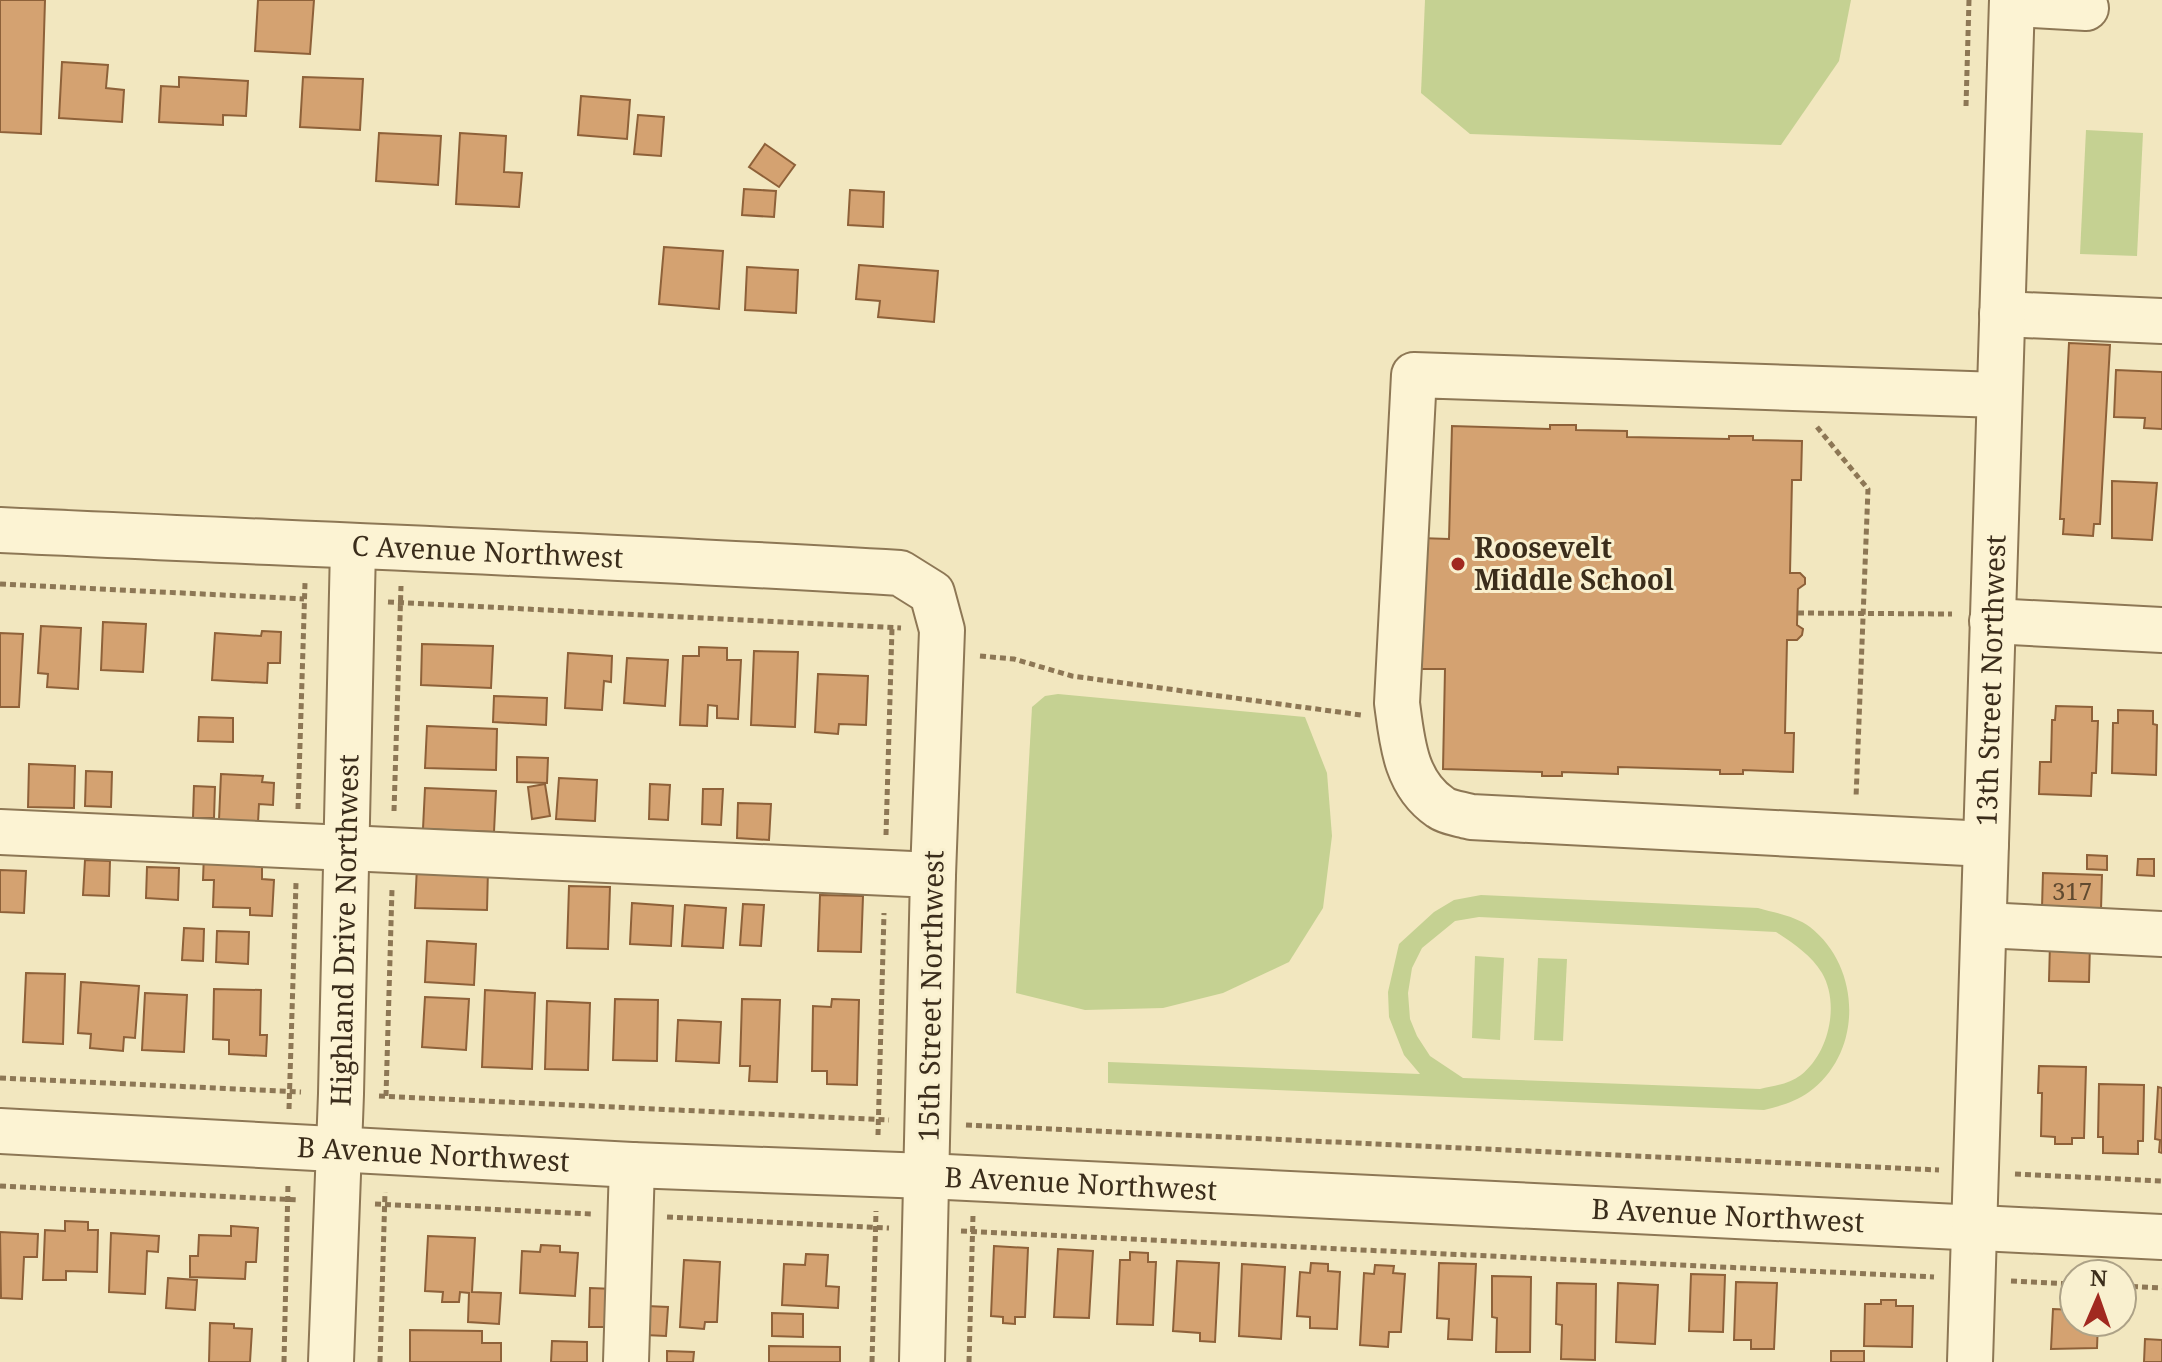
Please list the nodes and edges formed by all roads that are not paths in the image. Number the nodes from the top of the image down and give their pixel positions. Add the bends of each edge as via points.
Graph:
1 (2012, 2) edge
2 (2086, 8) dead end
3 (2002, 314) junction
4 (2162, 321) edge
5 (1999, 395) junction
6 (0, 530) edge
7 (353, 547) junction
8 (1972, 618) junction
9 (2162, 630) edge
10 (940, 638) joint
11 (0, 832) edge
12 (1986, 844) junction
13 (347, 850) junction
14 (933, 875) junction
15 (1984, 925) junction
16 (2162, 934) edge
17 (0, 1131) edge
18 (339, 1149) junction
19 (632, 1165) junction
20 (926, 1176) junction
21 (1975, 1228) junction
22 (2162, 1237) edge
23 (331, 1362) edge
24 (626, 1362) edge
25 (922, 1362) edge
26 (1970, 1362) edge

1 - 2 street
1 - 3 street, 13th Street Northwest
3 - 4 street
3 - 5 street, 13th Street Northwest
5 - 8 street, 13th Street Northwest
5 - 12 street via 1414,375 1397,703 1410,772 1441,808 1471,817
6 - 7 street, C Avenue Northwest
7 - 10 street, C Avenue Northwest via 900,573 932,593
7 - 13 street, Highland Drive Northwest
8 - 9 street
8 - 12 street, 13th Street Northwest
10 - 14 street, 15th Street Northwest
11 - 13 street
12 - 15 street, 13th Street Northwest
13 - 14 street
13 - 18 street, Highland Drive Northwest
14 - 20 street, 15th Street Northwest
15 - 16 street
15 - 21 street, 13th Street Northwest
17 - 18 street, B Avenue Northwest
18 - 19 street, B Avenue Northwest
18 - 23 street, Highland Drive Northwest
19 - 20 street, B Avenue Northwest
19 - 24 street
20 - 21 street, B Avenue Northwest
20 - 25 street, 15th Street Northwest
21 - 22 street, B Avenue Northwest
21 - 26 street, 13th Street Northwest

